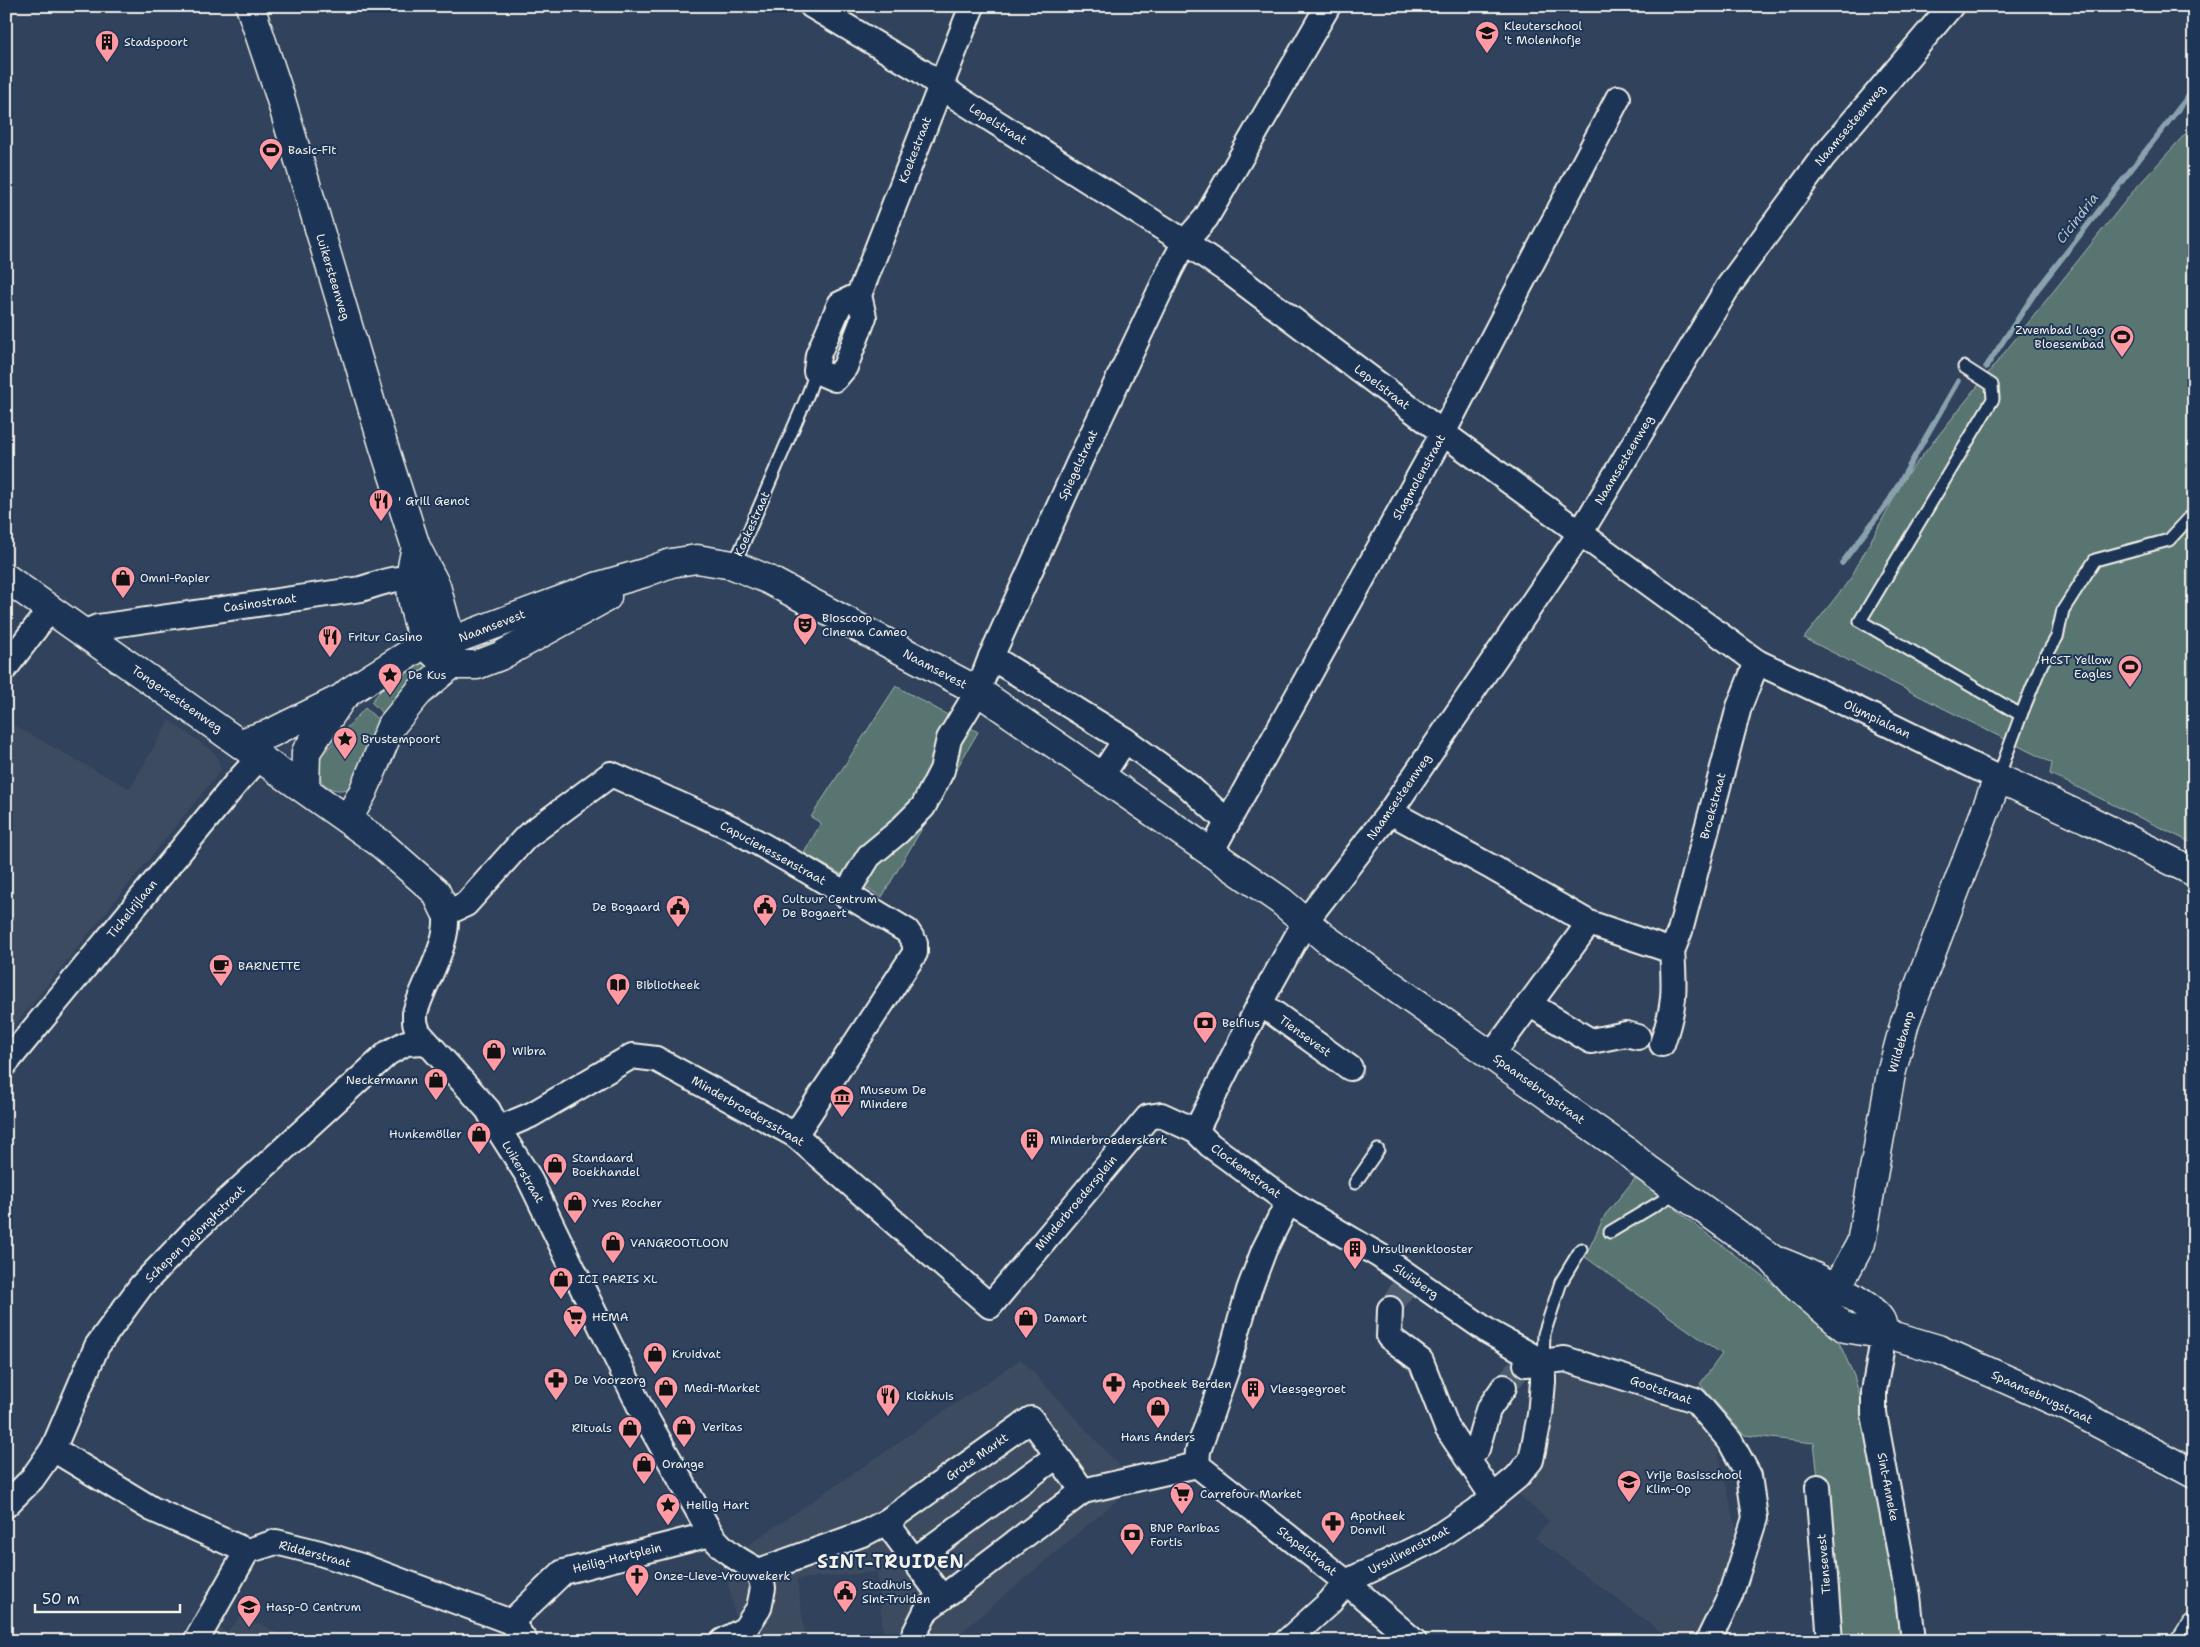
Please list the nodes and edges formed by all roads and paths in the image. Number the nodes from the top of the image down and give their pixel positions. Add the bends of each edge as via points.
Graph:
1 (250, 6) edge
2 (812, 6) edge
3 (972, 6) edge
4 (1328, 6) edge
5 (1951, 6) edge
6 (940, 86) junction
7 (1618, 98) dead end
8 (1185, 242) junction
9 (1964, 367) dead end
10 (816, 371) joint
11 (1443, 433) junction
12 (2194, 514) edge
13 (1581, 532) junction
14 (734, 565) junction
15 (6, 578) edge
16 (420, 586) junction
17 (50, 609) junction
18 (83, 633) junction
19 (442, 650) junction
20 (991, 657) junction
21 (1757, 662) junction
22 (6, 667) edge
23 (380, 671) junction
24 (978, 691) junction
25 (342, 698) junction
26 (2021, 715) junction
27 (1125, 740) junction
28 (250, 750) junction
29 (1101, 777) junction
30 (1998, 778) junction
31 (305, 788) junction
32 (1390, 812) junction
33 (348, 819) junction
34 (1228, 822) junction
35 (1211, 852) junction
36 (2194, 872) edge
37 (845, 895) junction
38 (445, 911) junction
39 (1305, 922) junction
40 (1589, 923) junction
41 (1672, 951) junction
42 (1260, 1003) junction
43 (1529, 1004) junction
44 (1638, 1037) dead end
45 (425, 1042) junction
46 (1662, 1044) dead end
47 (1492, 1055) junction
48 (6, 1063) edge
49 (1350, 1068) dead end
50 (498, 1129) junction
51 (1196, 1131) junction
52 (795, 1135) junction
53 (1378, 1150) dead end
54 (1355, 1183) dead end
55 (1678, 1191) junction
56 (1288, 1202) junction
57 (1610, 1232) dead end
58 (1581, 1249) dead end
59 (1827, 1298) junction
60 (990, 1306) joint
61 (1390, 1310) tunnel mouth
62 (1884, 1334) junction
63 (1532, 1363) junction
64 (1504, 1387) tunnel mouth
65 (53, 1449) junction
66 (1057, 1456) junction
67 (1467, 1458) junction
68 (1197, 1465) junction
69 (2194, 1474) edge
70 (1818, 1488) dead end
71 (1083, 1491) junction
72 (1493, 1497) junction
73 (6, 1505) edge
74 (886, 1522) junction
75 (711, 1534) junction
76 (247, 1551) junction
77 (914, 1560) junction
78 (758, 1571) junction
79 (1346, 1582) junction
80 (942, 1598) junction
81 (511, 1622) junction
82 (2194, 1627) edge
83 (196, 1641) edge
84 (525, 1641) edge
85 (723, 1641) edge
86 (911, 1641) edge
87 (1287, 1641) edge
88 (1414, 1641) edge
89 (1708, 1641) edge
90 (1830, 1641) edge
91 (1913, 1641) edge
92 (2185, 1641) edge

1 - 16 street, Luikersteenweg via 416,547
2 - 6 street, Lepelstraat via 921,71
3 - 6 street, Koekestraat
4 - 8 street via 1206,218
5 - 13 street, Naamsesteenweg via 1822,157 1770,227 1701,330
6 - 8 street, Lepelstraat
6 - 10 street, Koekestraat via 859,295 864,317 845,367 835,379
7 - 11 street, Slagmolenstraat
8 - 11 street, Lepelstraat
8 - 20 street, Spiegelstraat via 1080,460
9 - 26 lane via 1992,385 1993,399 1860,622
10 - 14 lane, Koekestraat
11 - 13 street, Lepelstraat
11 - 34 street, Slagmolenstraat
12 - 26 lane via 2169,540 2096,560 2063,610 2057,637 2042,663
13 - 21 street, Olympialaan
13 - 32 street, Naamsesteenweg
14 - 19 street, Naamsevest via 697,559 671,563 644,573 605,599 500,656 477,665
14 - 24 street, Naamsevest via 820,606
15 - 17 street, Tongersesteenweg
16 - 18 street, Casinostraat via 399,578 361,589 98,627
16 - 19 street, Luikersteenweg
16 - 23 street via 404,626
17 - 18 street, Tongersesteenweg
17 - 22 street
18 - 28 street, Tongersesteenweg
19 - 23 street
19 - 33 street via 419,692 391,726
20 - 24 street, Spiegelstraat
20 - 27 street
21 - 30 street, Olympialaan
21 - 41 street, Broekstraat via 1739,708
23 - 25 street
24 - 29 street, Naamsevest
24 - 37 street, Spiegelstraat via 949,739 942,770 923,807 869,856
25 - 28 street
25 - 31 street via 308,748 304,760
26 - 30 lane
27 - 29 street
27 - 34 street via 1186,785
28 - 31 street, Tongersesteenweg
28 - 48 street, Tichelrijlaan via 230,790
29 - 35 street, Naamsevest
30 - 36 street, Olympialaan
30 - 59 street, Wildebamp via 1905,1022 1891,1074 1861,1243
31 - 33 street, Tongersesteenweg
32 - 39 street, Naamsesteenweg
32 - 40 street
33 - 38 street via 424,880 436,892
34 - 35 street, Slagmolenstraat
35 - 39 street, Naamsevest via 1281,901
37 - 38 street, Capucienessenstraat via 732,828 611,774 526,837 466,904
37 - 52 street, Capucienessenstraat via 907,931 915,943 915,953
38 - 45 street, Luikerstraat via 442,941 416,1013 418,1032
39 - 42 street
39 - 47 street, Spaansebrugstraat
40 - 41 street
40 - 43 street
41 - 46 street, Broekstraat via 1675,986 1672,1015
42 - 49 street, Tiensevest
42 - 51 street
43 - 44 street via 1591,1041 1626,1034
43 - 47 street
45 - 50 street, Luikerstraat via 488,1110
45 - 65 street, Schepen Dejonghstraat via 406,1043 388,1053 194,1231 141,1286 97,1346
47 - 55 street, Spaansebrugstraat
50 - 52 street, Minderbroedersstraat via 531,1115 632,1056 656,1059
50 - 75 street, Luikerstraat via 528,1176 640,1407
51 - 56 street, Clockemstraat via 1210,1145
51 - 60 street, Minderbroedersplein via 1161,1115 1148,1116
52 - 60 street, Minderbroedersstraat
53 - 54 lane
55 - 57 lane
55 - 59 street, Spaansebrugstraat via 1771,1258 1806,1272
56 - 63 street, Sluisberg via 1380,1256 1407,1281
56 - 68 street, Clockemstraat via 1252,1282 1198,1452
58 - 63 lane via 1561,1282
59 - 62 street, Spaansebrugstraat via 1867,1307 1880,1319
61 - 67 street via 1388,1337 1421,1361 1447,1428
62 - 69 street, Spaansebrugstraat via 1938,1350 2068,1407
62 - 91 street, Sint-Anneke via 1874,1391 1874,1414 1908,1596
63 - 72 street, Ursulinenstraat via 1543,1382 1531,1460
63 - 89 street, Gootstraat via 1564,1359 1695,1400 1730,1441 1749,1476 1755,1518 1730,1596
64 - 67 street via 1488,1410 1477,1449
65 - 73 street, Schepen Dejonghstraat via 32,1479
65 - 76 street via 152,1509
66 - 71 street, Grote Markt
66 - 74 street, Grote Markt via 1032,1419
66 - 77 street
67 - 72 street
68 - 71 street
68 - 79 street, Stapelstraat
70 - 90 street, Tiensevest
71 - 80 street
72 - 79 street, Ursulinenstraat via 1433,1540
74 - 77 street
74 - 78 street, Grote Markt via 865,1533
75 - 78 street, Luikerstraat via 733,1556
75 - 81 street, Heilig-Hartplein via 563,1572
76 - 81 street, Ridderstraat via 276,1542 364,1567
76 - 83 street
77 - 80 street
78 - 85 street via 763,1588 759,1608 745,1629
79 - 87 street via 1330,1602
79 - 88 street, Stapelstraat
80 - 86 street via 927,1609
81 - 84 street
82 - 92 street

